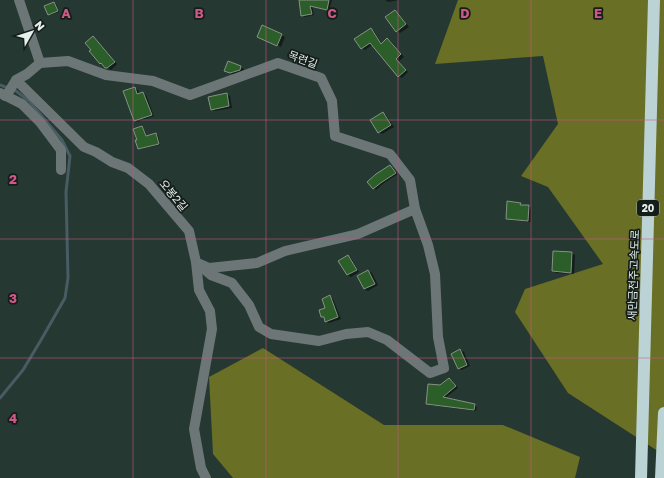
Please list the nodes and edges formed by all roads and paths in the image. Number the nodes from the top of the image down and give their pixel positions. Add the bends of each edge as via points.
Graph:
1 (19, 0) edge
2 (654, 0) edge
3 (40, 63) junction
4 (8, 89) edge
5 (61, 170) dead end
6 (415, 209) junction
7 (196, 262) junction
8 (664, 413) edge
9 (664, 422) edge
10 (206, 478) edge
11 (641, 478) edge
12 (661, 478) edge

1 - 3 street
2 - 11 highway, 새만금전주고속도로 / 20
3 - 4 street
3 - 6 street, 목련길 via 68,61 106,74 153,81 190,95 278,63 321,78 332,101 335,136 390,154 410,180
4 - 5 street via 40,122 61,150
4 - 7 street, 오봉2길 via 84,147 128,168 149,184 189,232
6 - 7 street via 358,234 285,251 257,263 209,268
6 - 7 street, 목련길 via 435,274 438,337 444,368 430,373 387,340 368,332 346,334 319,341 272,334 259,327 249,305 232,283 211,275
7 - 10 street, 오봉2길 via 199,290 210,311 212,328 194,429 201,468
8 - 9 highway
9 - 12 highway

